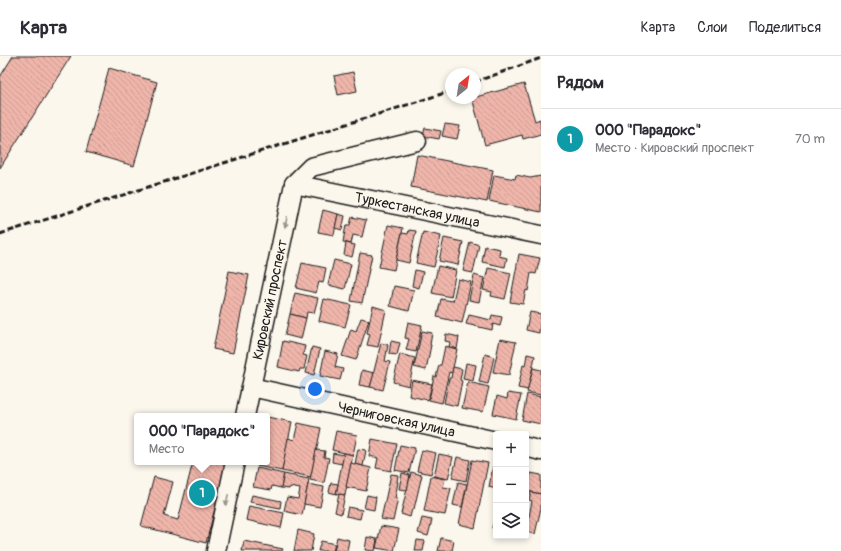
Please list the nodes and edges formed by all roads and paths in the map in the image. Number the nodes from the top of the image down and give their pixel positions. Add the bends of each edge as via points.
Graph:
1 (417, 141) dead end
2 (294, 184) junction
3 (541, 235) edge
4 (251, 387) junction
5 (246, 413) edge
6 (493, 440) edge
7 (529, 448) edge
8 (541, 450) edge
9 (234, 465) edge
10 (216, 551) edge

1 - 2 street via 311,167
2 - 3 street, Туркестанская улица
2 -> 4 street, Кировский проспект
4 - 5 street, Кировский проспект
4 - 6 street, Черниговская улица
7 - 8 street
9 -> 10 street

